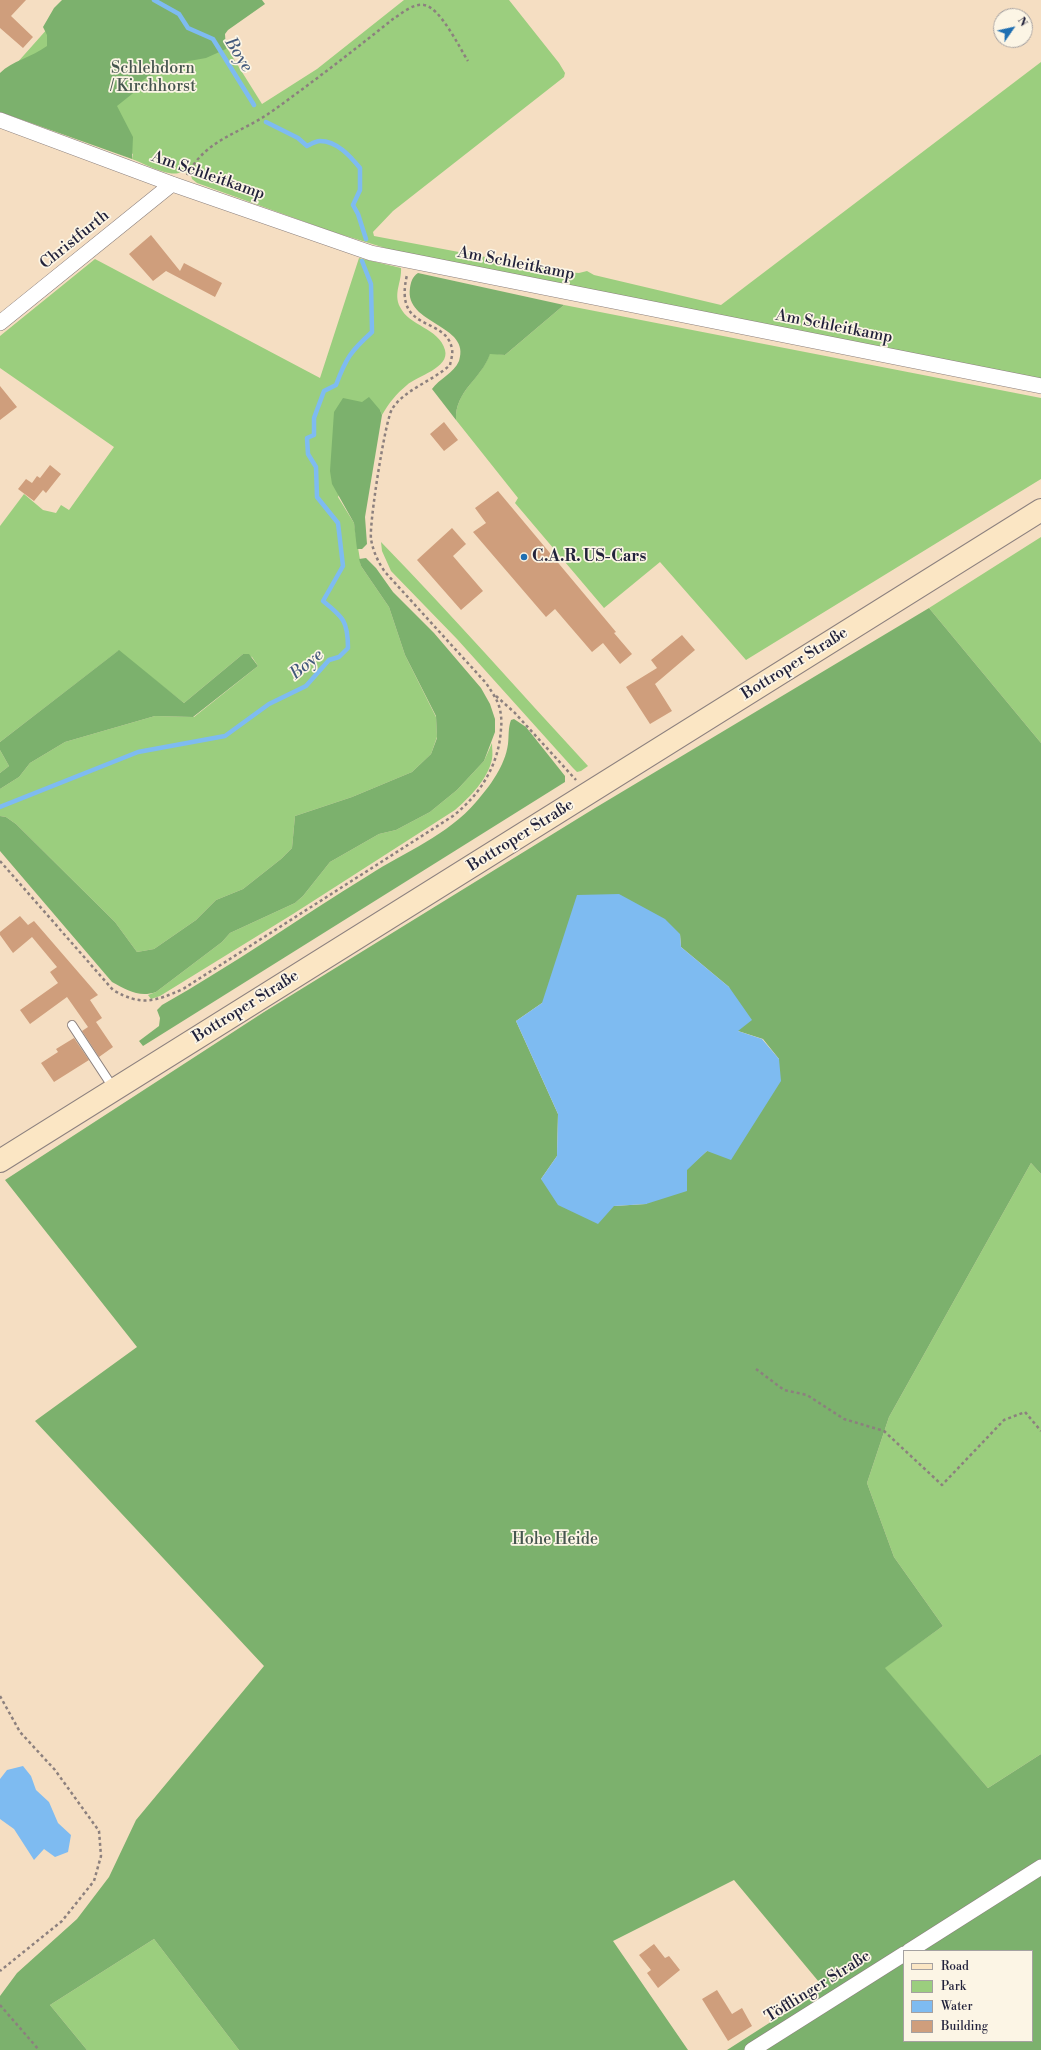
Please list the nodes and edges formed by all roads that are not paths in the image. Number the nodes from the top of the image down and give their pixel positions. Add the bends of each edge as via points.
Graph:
1 (0, 120) edge
2 (177, 185) junction
3 (0, 323) edge
4 (1041, 386) edge
5 (1041, 510) edge
6 (72, 1025) dead end
7 (114, 1089) junction
8 (0, 1161) edge
9 (1041, 1867) edge
10 (911, 1950) edge
11 (903, 1955) edge
12 (752, 2050) edge

1 - 2 street, Am Schleitkamp
2 - 3 street, Christfurth
2 - 4 street, Am Schleitkamp via 370,253
5 - 7 main road, Bottroper Straße
6 - 7 lane
7 - 8 main road, Bottroper Straße
9 - 10 street
11 - 12 street, Töfflinger Straße

